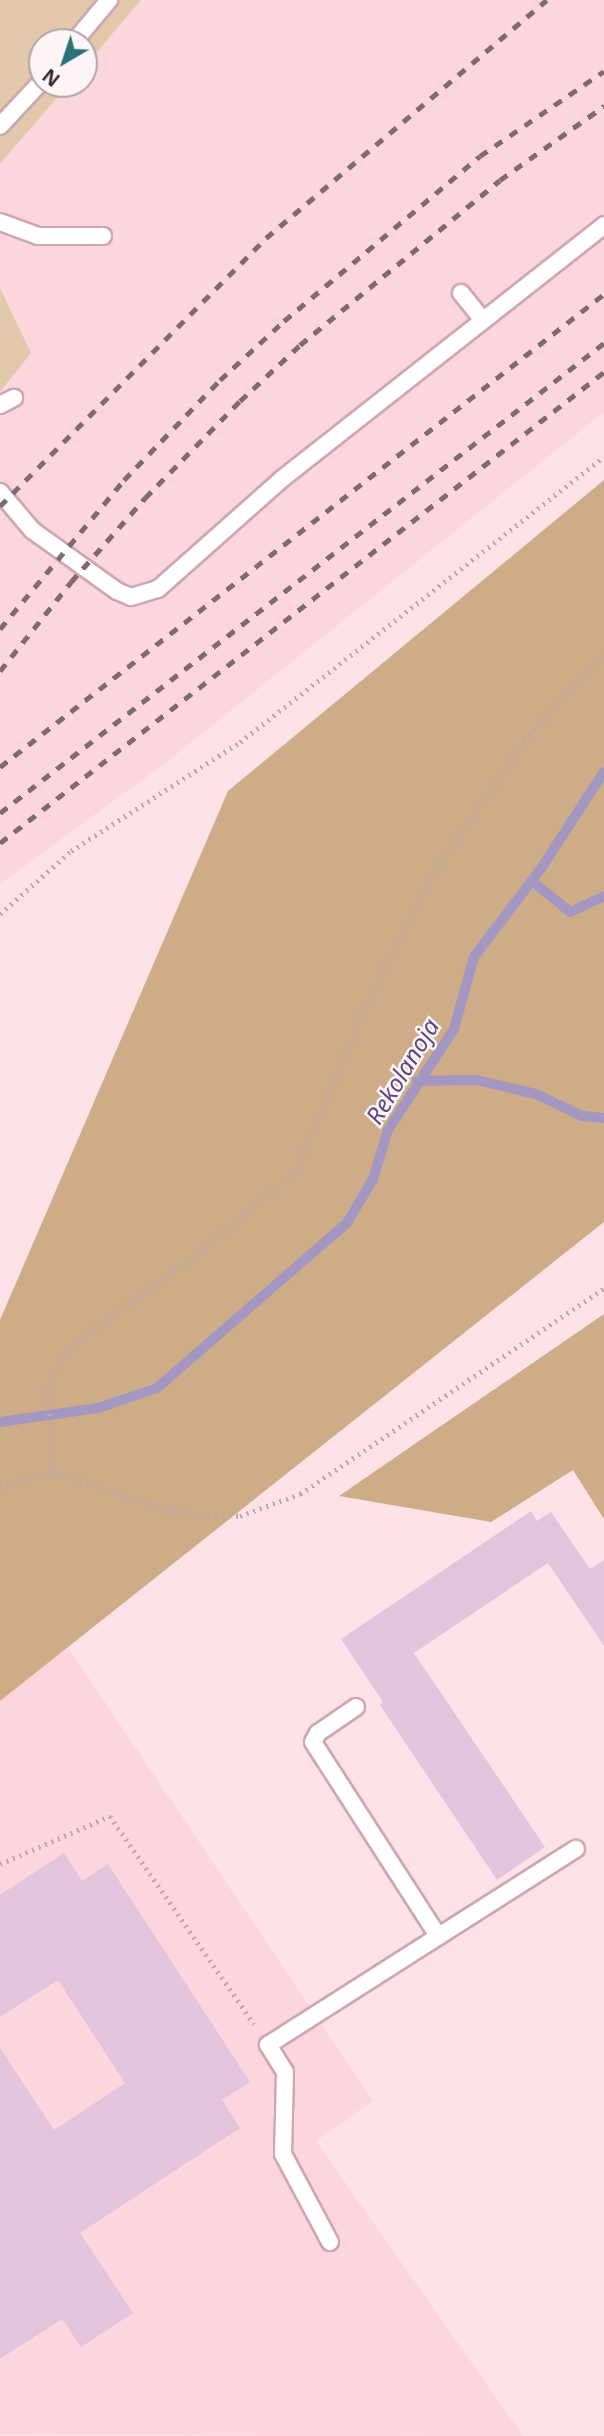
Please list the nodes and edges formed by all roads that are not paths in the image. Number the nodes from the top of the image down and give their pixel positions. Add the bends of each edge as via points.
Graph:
1 (109, 0) edge
2 (86, 28) edge
3 (28, 96) edge
4 (0, 126) edge
5 (0, 222) edge
6 (604, 225) edge
7 (103, 236) dead end
8 (461, 293) dead end
9 (483, 320) junction
10 (0, 492) edge
11 (356, 1707) dead end
12 (576, 1849) dead end
13 (438, 1936) junction
14 (330, 2242) dead end

1 - 2 lane
3 - 4 lane
5 - 7 lane via 38,236
6 - 9 lane
8 - 9 lane
9 - 10 lane via 284,478 158,589 131,597 117,591 32,530
11 - 13 lane via 318,1733 313,1742
12 - 13 lane
13 - 14 lane via 268,2045 285,2072 283,2154

